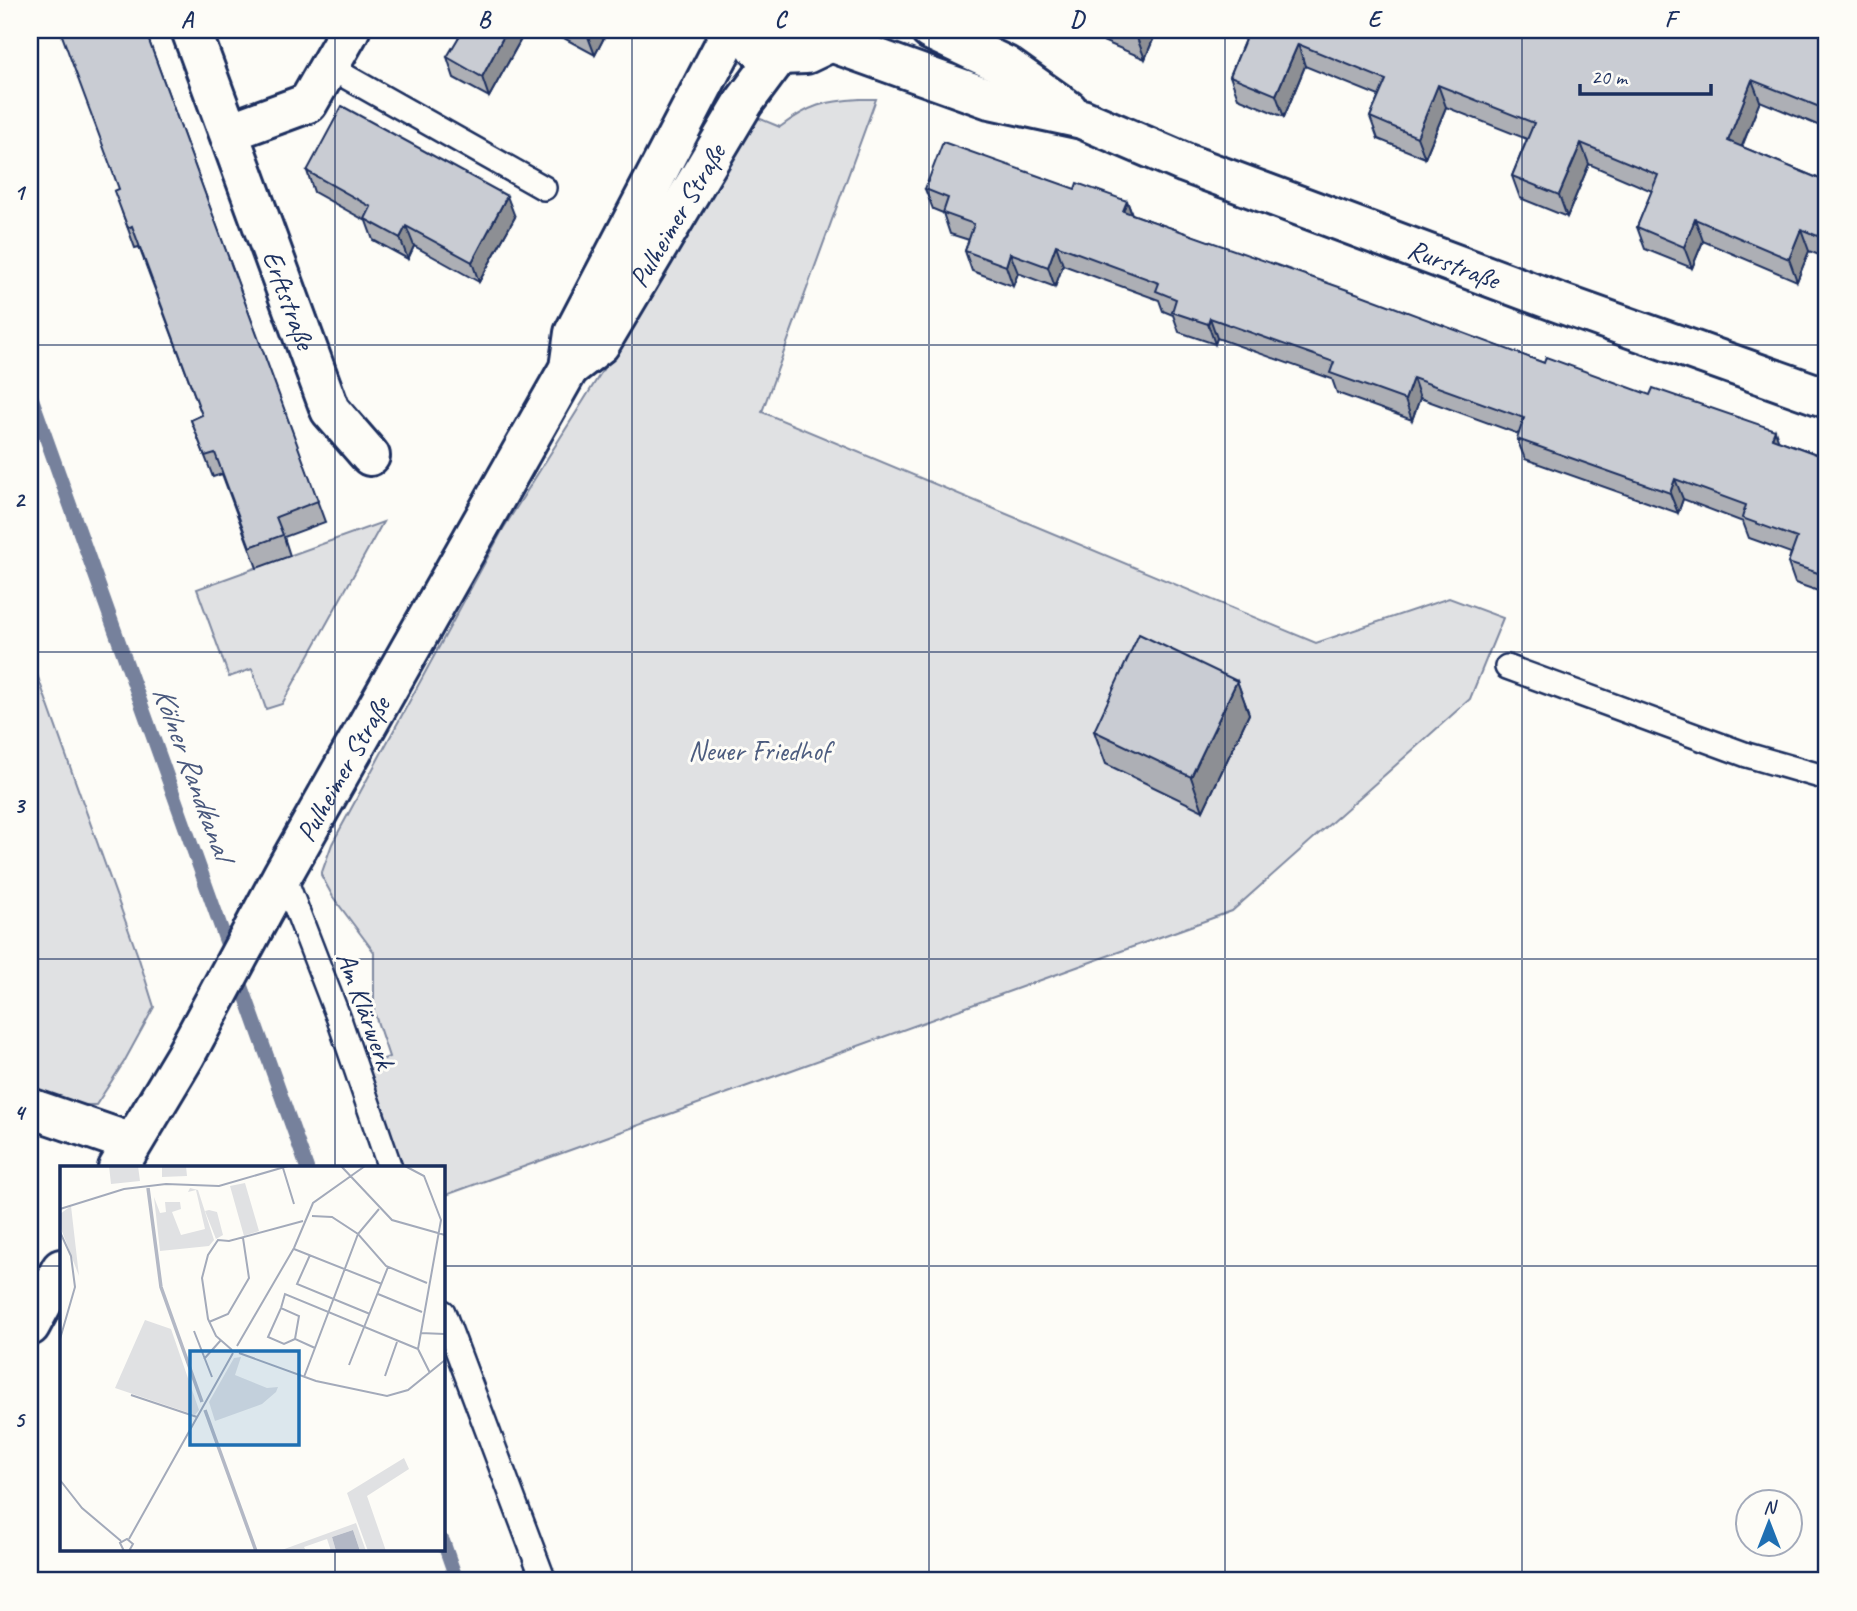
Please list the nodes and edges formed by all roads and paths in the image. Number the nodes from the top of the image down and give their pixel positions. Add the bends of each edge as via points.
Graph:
1 (191, 30) edge
2 (349, 30) edge
3 (733, 30) edge
4 (930, 30) edge
5 (837, 36) edge
6 (779, 55) junction
7 (329, 67) junction
8 (1082, 119) junction
9 (229, 132) junction
10 (544, 188) dead end
11 (569, 368) junction
12 (1827, 398) edge
13 (370, 456) dead end
14 (1507, 667) dead end
15 (1827, 778) edge
16 (283, 874) junction
17 (30, 1108) edge
18 (125, 1156) edge
19 (389, 1166) edge
20 (60, 1271) edge
21 (444, 1315) edge
22 (30, 1326) edge
23 (544, 1581) edge

1 - 9 street, Erftstraße
2 - 7 street
3 - 6 street via 753,47
3 - 11 street, Pulheimer Straße via 574,333
4 - 8 street, Rurstraße via 1006,66
5 - 6 street via 806,54
5 - 8 street, Rurstraße via 990,99
6 - 11 street, Pulheimer Straße via 744,102 600,344
7 - 9 street via 308,103
7 - 10 lane
8 - 12 street, Rurstraße via 1185,163 1556,302
9 - 13 street, Erftstraße via 330,410
11 - 16 street, Pulheimer Straße
14 - 15 lane via 1746,755
16 - 18 street, Pulheimer Straße
16 - 19 lane, Am Klärwerk
17 - 18 street
20 - 22 street
21 - 23 lane

